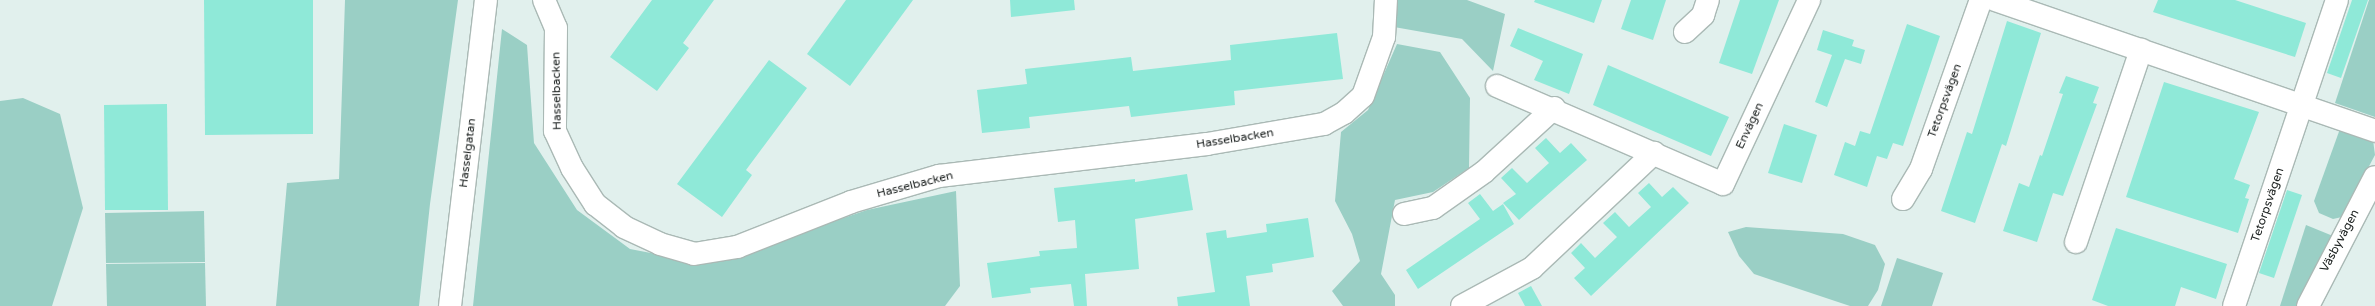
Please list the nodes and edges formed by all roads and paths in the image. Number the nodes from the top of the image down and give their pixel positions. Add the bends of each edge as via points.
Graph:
1 (486, 0) edge
2 (544, 0) edge
3 (1386, 0) edge
4 (1708, 0) edge
5 (1809, 0) edge
6 (1981, 0) edge
7 (1995, 0) edge
8 (2337, 0) edge
9 (1685, 32) dead end
10 (2141, 50) junction
11 (1497, 86) dead end
12 (2302, 105) junction
13 (1554, 108) junction
14 (2375, 131) edge
15 (1654, 153) junction
16 (2375, 177) edge
17 (1903, 199) dead end
18 (1404, 214) dead end
19 (2076, 242) dead end
20 (450, 306) edge
21 (1462, 306) edge
22 (2234, 306) edge
23 (2308, 306) edge

1 - 20 street, Hasselgatan
2 - 3 street, Hasselbacken via 556,28 555,131 572,168 595,204 624,227 660,244 694,254 737,247 851,202 939,176 1207,144 1324,124 1344,113 1363,96 1384,36
4 - 9 street via 1703,15
5 - 15 street, Envägen via 1723,184
6 - 17 street, Tetorpsvägen via 1921,169
7 - 10 street
8 - 12 street, Tetorpsvägen
10 - 12 street
10 - 19 street
11 - 13 street, Envägen
12 - 14 street
12 - 22 street, Tetorpsvägen
13 - 15 street, Envägen
13 - 18 street via 1484,172 1433,208
15 - 21 street via 1532,268
16 - 23 street, Väsbyvägen

